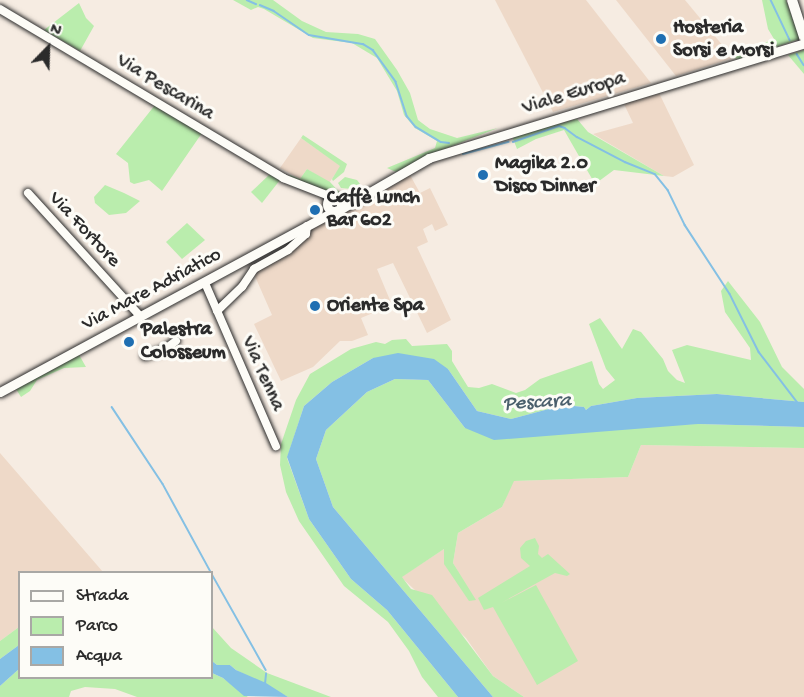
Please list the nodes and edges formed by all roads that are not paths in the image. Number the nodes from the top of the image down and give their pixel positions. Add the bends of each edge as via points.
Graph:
1 (792, 0) edge
2 (799, 0) edge
3 (0, 9) edge
4 (802, 19) edge
5 (804, 37) edge
6 (804, 43) edge
7 (27, 193) dead end
8 (333, 205) junction
9 (307, 226) junction
10 (205, 282) junction
11 (217, 311) junction
12 (140, 316) junction
13 (176, 341) dead end
14 (145, 356) dead end
15 (0, 392) edge
16 (276, 446) dead end

1 - 4 highway
2 - 4 highway
3 - 8 street, Via Pescarina
4 - 5 highway
6 - 8 main road, Viale Europa via 429,158 361,196
7 - 12 street, Via Fortore
8 - 9 main road, Via Mare Adriatico via 320,220
9 - 10 main road, Via Mare Adriatico
9 - 11 street via 306,234 288,250 254,269
10 - 11 street, Via Tenna
10 - 12 main road, Via Mare Adriatico
11 - 16 street, Via Tenna
12 - 15 main road, Via Mare Adriatico
13 - 14 street

